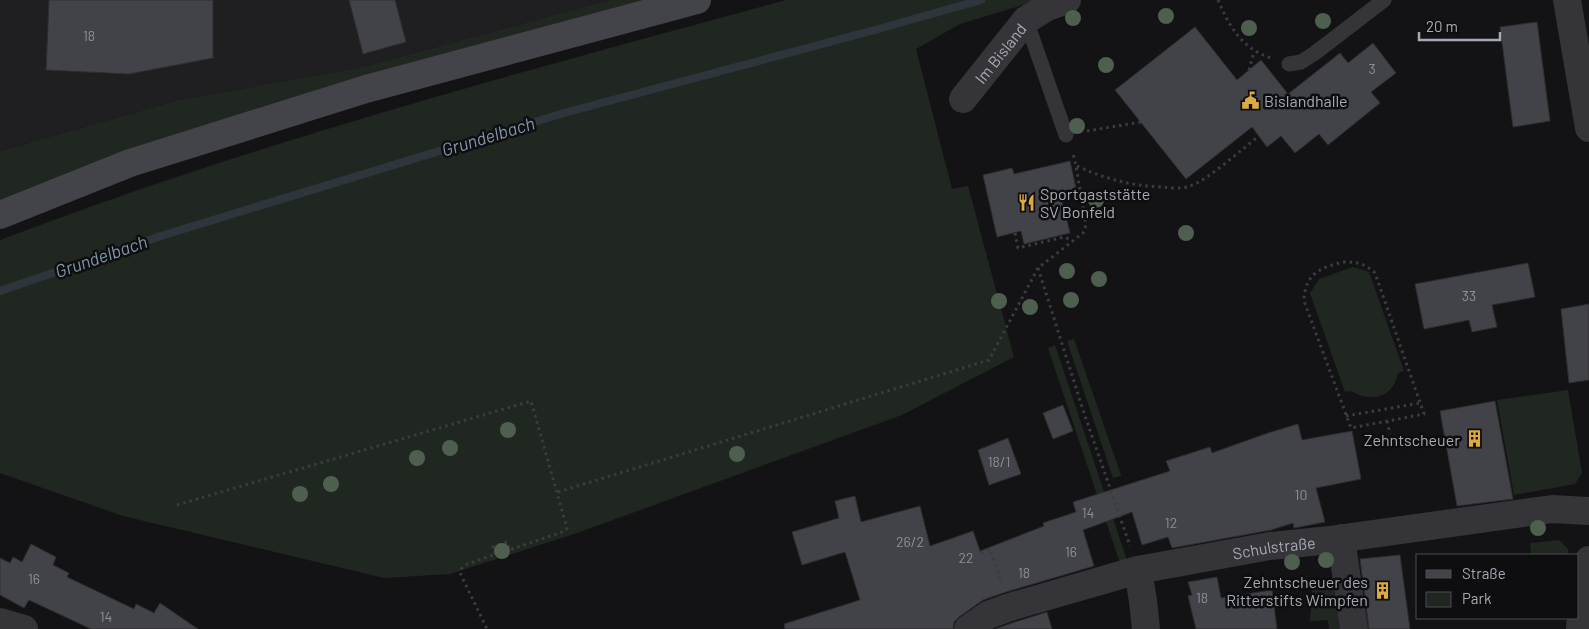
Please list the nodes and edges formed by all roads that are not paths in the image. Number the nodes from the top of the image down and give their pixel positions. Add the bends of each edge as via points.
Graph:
1 (697, 0) edge
2 (1067, 0) edge
3 (1384, 0) edge
4 (1567, 0) edge
5 (1026, 20) junction
6 (1289, 64) road end
7 (963, 99) dead end
8 (1589, 128) edge
9 (1066, 135) road end
10 (0, 215) edge
11 (1589, 511) edge
12 (1341, 538) junction
13 (1589, 560) edge
14 (1138, 570) junction
15 (0, 622) edge
16 (24, 629) edge
17 (968, 629) edge
18 (1146, 629) edge
19 (1354, 629) edge
20 (1580, 629) edge

1 - 10 main road via 366,89 130,163
2 - 5 street, Im Bisland
3 - 6 lane via 1315,53 1301,62
4 - 8 street
5 - 7 street, Im Bisland
5 - 9 lane
11 - 12 street, Schulstraße via 1552,509
12 - 14 street, Schulstraße via 1270,546
12 - 19 street
13 - 20 street via 1585,571
14 - 17 street, Schulstraße via 1010,607
14 - 18 street
15 - 16 street

